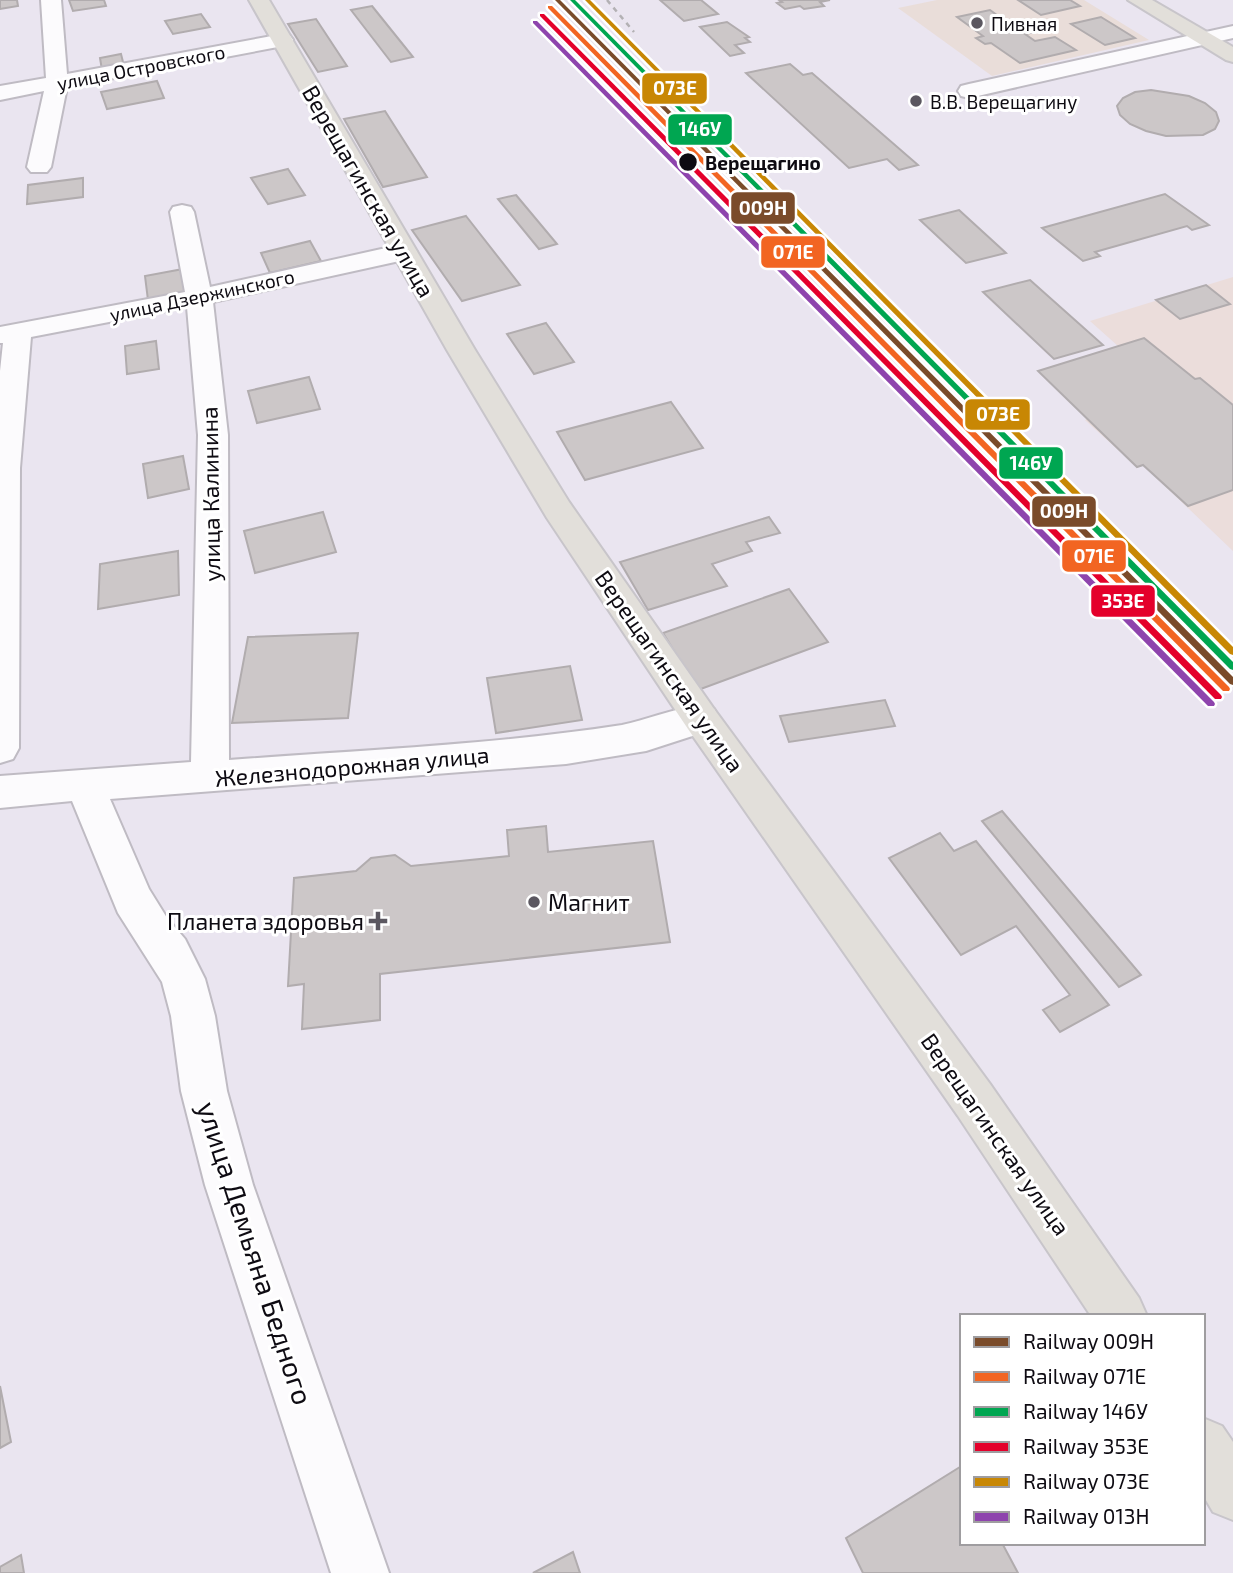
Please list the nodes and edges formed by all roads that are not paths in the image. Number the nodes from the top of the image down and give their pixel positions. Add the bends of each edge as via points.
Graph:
1 (51, 0) edge
2 (259, 0) edge
3 (1138, 0) edge
4 (1233, 32) edge
5 (1204, 39) junction
6 (283, 40) junction
7 (1233, 56) edge
8 (57, 83) junction
9 (969, 91) dead end
10 (0, 93) edge
11 (39, 167) dead end
12 (183, 212) dead end
13 (404, 252) junction
14 (199, 297) junction
15 (9, 333) edge
16 (701, 719) junction
17 (0, 748) edge
18 (210, 777) junction
19 (84, 784) junction
20 (0, 792) edge
21 (1120, 1314) edge
22 (1205, 1448) edge
23 (1233, 1492) edge
24 (360, 1573) edge

1 - 8 street
2 - 6 main road, Верещагинская улица
3 - 5 main road
4 - 5 street
5 - 7 main road
5 - 9 street
6 - 8 street, улица Островского
6 - 13 main road, Верещагинская улица
8 - 10 street, улица Островского
8 - 11 street
12 - 14 street, улица Калинина
13 - 14 street, улица Дзержинского
13 - 16 main road, Верещагинская улица via 558,510
14 - 15 street, улица Дзержинского
14 - 18 street, улица Калинина via 213,435
15 - 17 street
16 - 18 street, Железнодорожная улица via 646,736 566,749
16 - 21 main road, Верещагинская улица via 974,1100
18 - 19 street, Железнодорожная улица
19 - 20 street, Железнодорожная улица
19 - 24 street, улица Демьяна Бедного via 133,900 183,979 204,1091 229,1185
22 - 23 main road

